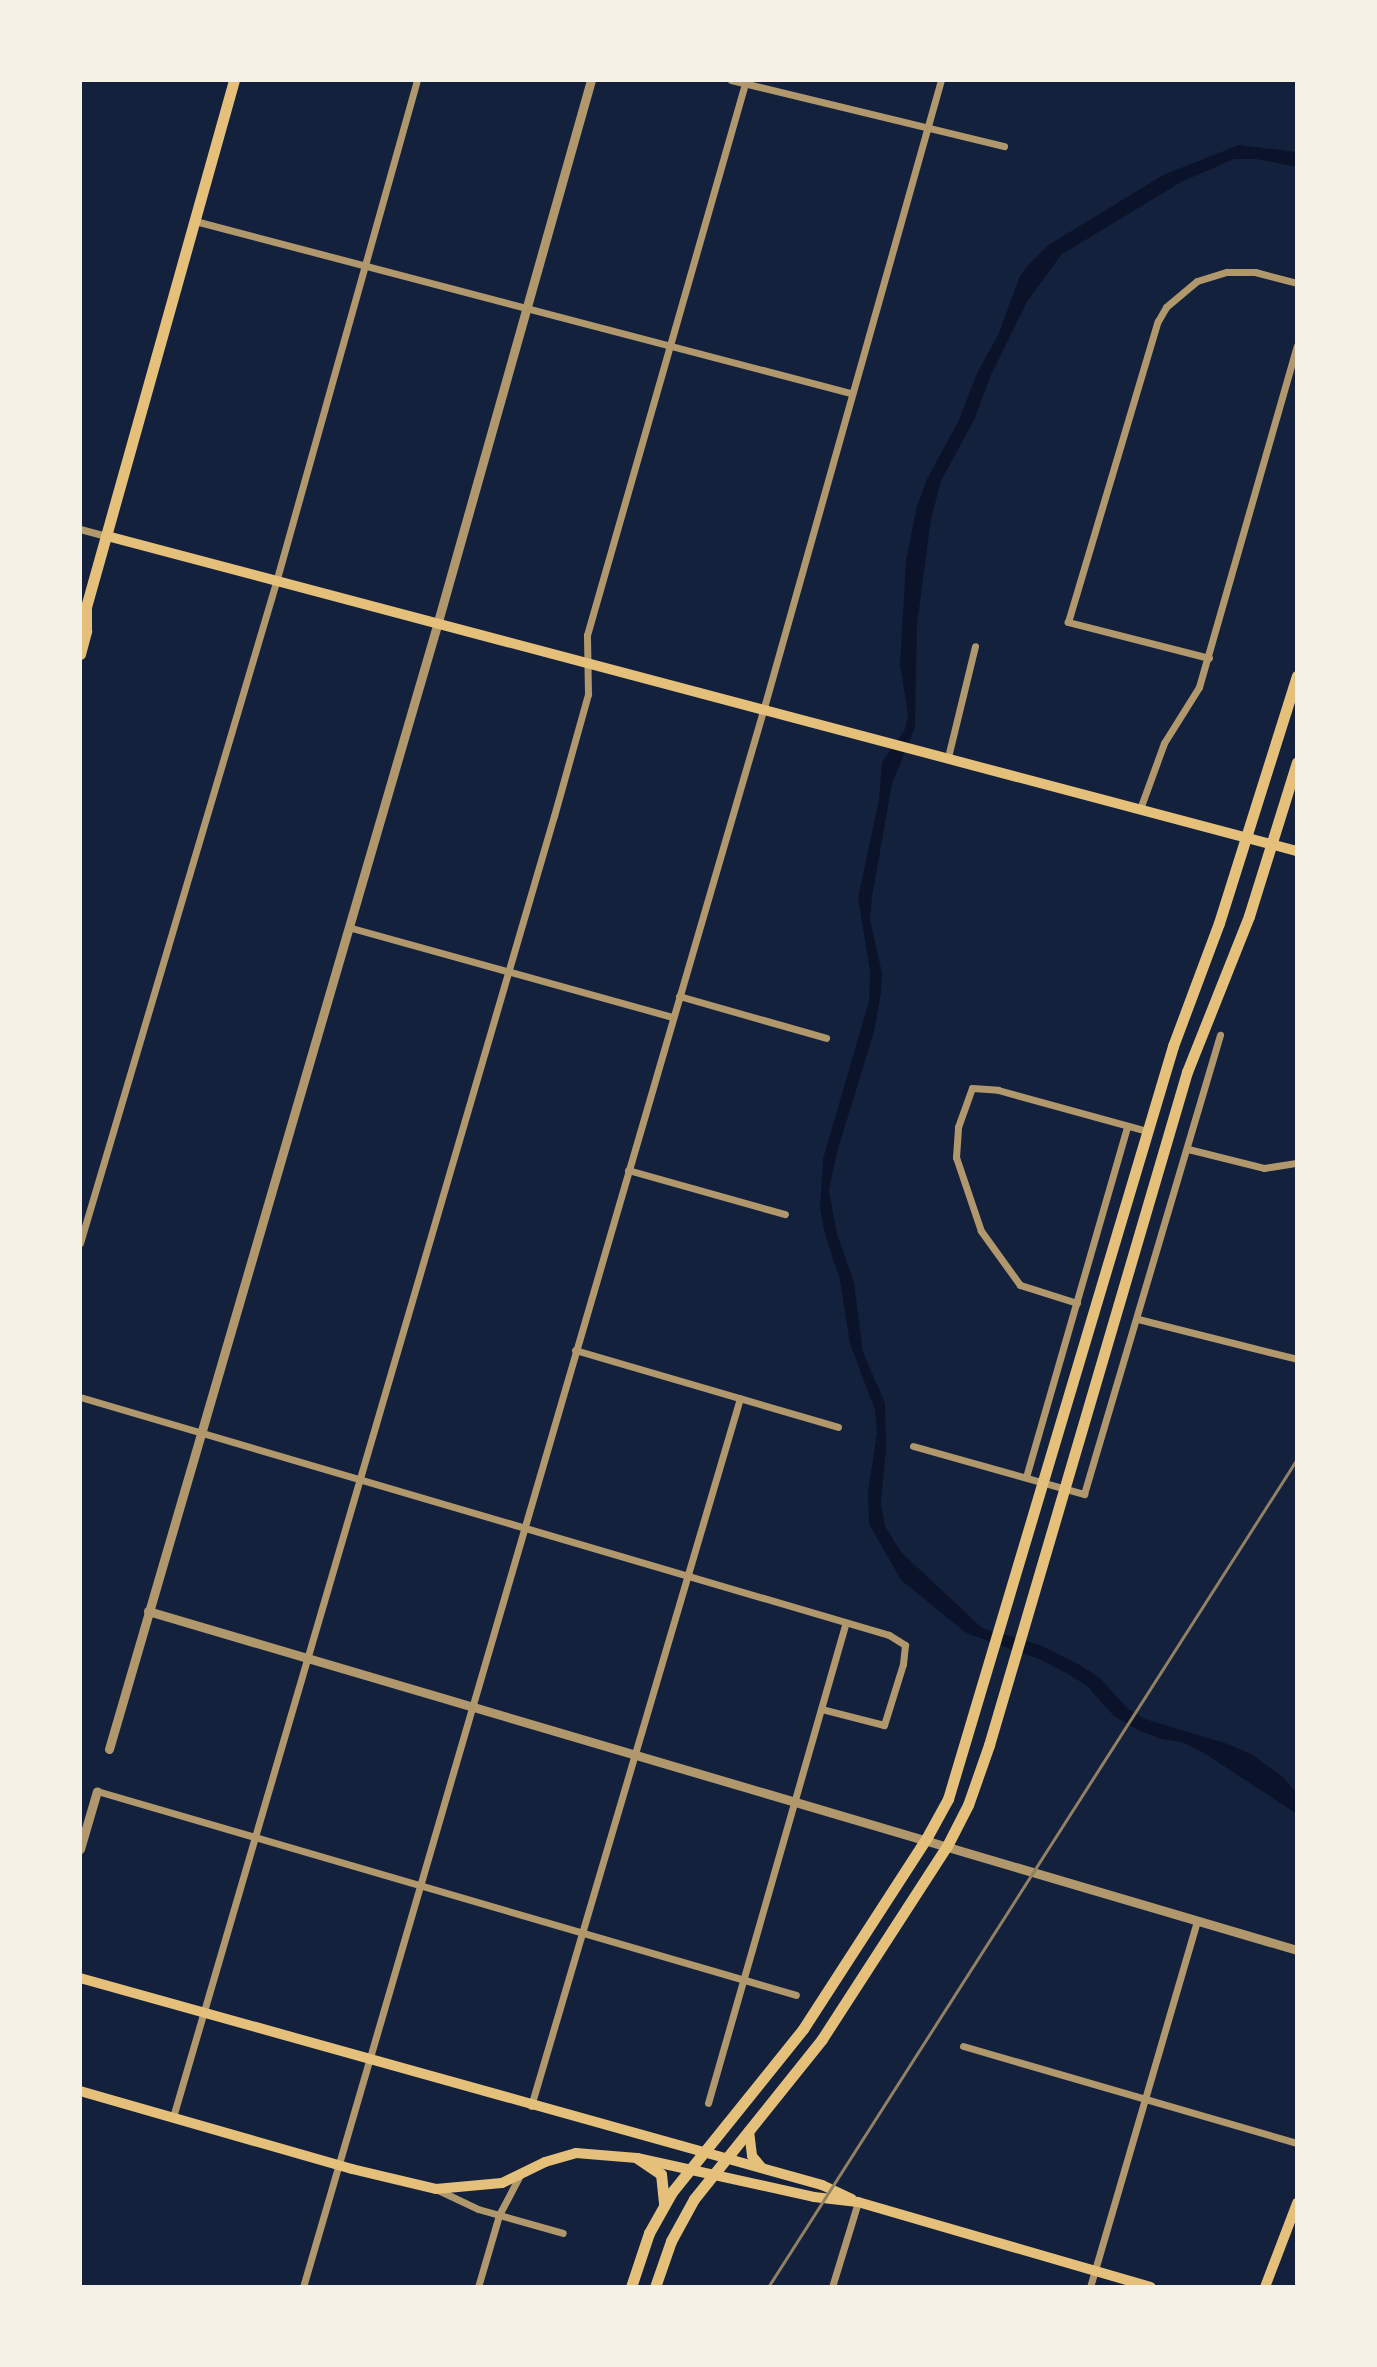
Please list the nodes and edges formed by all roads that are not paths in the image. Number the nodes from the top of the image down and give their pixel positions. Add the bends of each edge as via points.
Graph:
1 (234, 80) edge
2 (417, 80) edge
3 (591, 80) edge
4 (731, 80) edge
5 (941, 80) edge
6 (746, 82) edge
7 (928, 126) junction
8 (1004, 146) dead end
9 (195, 221) junction
10 (363, 267) junction
11 (1297, 283) edge
12 (527, 310) junction
13 (670, 346) junction
14 (1297, 346) edge
15 (850, 393) junction
16 (80, 529) edge
17 (107, 536) junction
18 (276, 582) junction
19 (83, 612) edge
20 (437, 625) junction
21 (975, 646) dead end
22 (80, 654) edge
23 (1209, 658) junction
24 (588, 664) junction
25 (1297, 676) edge
26 (763, 711) junction
27 (948, 757) junction
28 (1297, 762) edge
29 (1140, 809) junction
30 (1248, 839) junction
31 (1272, 844) junction
32 (1297, 851) edge
33 (348, 927) junction
34 (509, 971) junction
35 (679, 996) junction
36 (673, 1017) junction
37 (1220, 1035) dead end
38 (826, 1038) dead end
39 (1127, 1126) junction
40 (1147, 1131) junction
41 (1188, 1149) junction
42 (1297, 1163) edge
43 (628, 1170) junction
44 (785, 1214) dead end
45 (80, 1243) edge
46 (1077, 1303) junction
47 (1138, 1319) junction
48 (575, 1350) junction
49 (1297, 1359) edge
50 (80, 1397) edge
51 (740, 1398) junction
52 (838, 1427) dead end
53 (200, 1432) junction
54 (913, 1446) dead end
55 (1026, 1477) junction
56 (358, 1480) junction
57 (1045, 1482) junction
58 (1065, 1488) junction
59 (523, 1529) junction
60 (687, 1577) junction
61 (148, 1611) junction
62 (845, 1624) junction
63 (305, 1657) junction
64 (470, 1705) junction
65 (821, 1709) junction
66 (109, 1749) dead end
67 (634, 1754) junction
68 (97, 1791) joint
69 (794, 1801) junction
70 (255, 1837) junction
71 (926, 1839) junction
72 (947, 1846) junction
73 (80, 1849) edge
74 (419, 1885) junction
75 (1197, 1921) junction
76 (581, 1933) junction
77 (1297, 1950) edge
78 (80, 1978) edge
79 (744, 1980) junction
80 (796, 1995) dead end
81 (203, 2013) junction
82 (963, 2046) dead end
83 (368, 2060) junction
84 (80, 2091) edge
85 (1146, 2098) junction
86 (708, 2103) dead end
87 (531, 2106) junction
88 (173, 2117) junction
89 (749, 2131) junction
90 (1297, 2143) edge
91 (702, 2154) junction
92 (637, 2158) junction
93 (725, 2159) junction
94 (338, 2165) junction
95 (690, 2169) junction
96 (763, 2169) junction
97 (713, 2175) junction
98 (519, 2177) junction
99 (436, 2189) junction
100 (858, 2202) junction
101 (1297, 2203) edge
102 (664, 2204) junction
103 (499, 2215) junction
104 (563, 2233) dead end
105 (1095, 2271) junction
106 (303, 2287) edge
107 (478, 2287) edge
108 (631, 2287) edge
109 (655, 2287) edge
110 (832, 2287) edge
111 (1090, 2287) edge
112 (1151, 2287) edge
113 (1265, 2287) edge

1 - 9 main road
2 - 10 street
3 - 12 street
4 - 6 street
5 - 7 street
6 - 7 street
6 - 13 street
7 - 8 street
7 - 15 street
9 - 10 street
9 - 17 main road
10 - 12 street
10 - 18 street
11 - 23 street via 1241,270 1197,281 1158,321 1068,622
12 - 13 street
12 - 20 street
13 - 15 street
13 - 24 street via 587,635
14 - 23 street
15 - 26 street
16 - 17 street
17 - 18 main road
17 - 19 main road
18 - 20 main road
18 - 45 street
19 - 22 main road via 86,631
20 - 24 main road
20 - 33 street
21 - 27 street
23 - 29 street via 1199,687 1157,757
24 - 26 main road
24 - 34 street via 588,694
25 - 30 main road
26 - 27 main road
26 - 35 street
27 - 29 main road
28 - 31 main road
29 - 30 main road
30 - 31 main road
30 - 40 main road
31 - 32 main road
31 - 58 main road via 1187,1072
33 - 34 street
33 - 53 street
34 - 36 street
34 - 56 street
35 - 36 street
35 - 38 street
36 - 43 street
37 - 41 street
39 - 40 street
39 - 46 street
39 - 46 street via 998,1090 972,1088 958,1127 956,1157 981,1231 1020,1285
40 - 57 main road
41 - 42 street via 1264,1168
41 - 47 street
43 - 44 street
43 - 48 street
46 - 55 street
47 - 49 street
47 - 58 street via 1084,1494
48 - 51 street
48 - 59 street
50 - 53 street
51 - 52 street
51 - 60 street
53 - 56 street
53 - 61 street
54 - 55 street
55 - 57 street
56 - 59 street
56 - 63 street
57 - 58 street
57 - 71 main road via 952,1788
58 - 72 main road via 977,1781
59 - 60 street
59 - 64 street
60 - 62 street
60 - 67 street
61 - 63 street
61 - 66 street
62 - 65 street
62 - 65 street via 899,1639 906,1651 903,1664 884,1725
63 - 64 street
63 - 70 street
64 - 67 street
64 - 74 street
65 - 69 street
67 - 69 street
67 - 76 street
68 - 70 street
68 - 73 street
69 - 71 street
69 - 79 street
70 - 74 street
70 - 81 street
71 - 72 street
71 - 91 main road via 798,2037
72 - 75 street
72 - 89 main road via 822,2039
74 - 76 street
74 - 83 street
75 - 77 street
75 - 85 street
76 - 79 street
76 - 87 street
78 - 81 main road
79 - 80 street
79 - 86 street
81 - 83 main road
81 - 88 street
82 - 85 street
83 - 87 main road
83 - 94 street
84 - 88 main road
85 - 90 street
85 - 105 street
87 - 91 main road
88 - 94 main road
89 - 93 main road
89 - 96 main road via 752,2156
91 - 93 main road
91 - 95 main road
92 - 95 main road
92 - 98 main road via 576,2153
92 - 102 main road via 661,2174
93 - 96 main road
93 - 97 main road
94 - 99 main road
94 - 106 street
95 - 97 main road
95 - 102 main road
96 - 100 main road
97 - 100 main road via 824,2200
97 - 109 main road via 680,2223
98 - 99 main road via 485,2187
98 - 103 street
99 - 103 street
100 - 105 main road
100 - 110 street
101 - 113 main road
102 - 108 main road
103 - 104 street
103 - 107 street
105 - 111 street
105 - 112 main road

